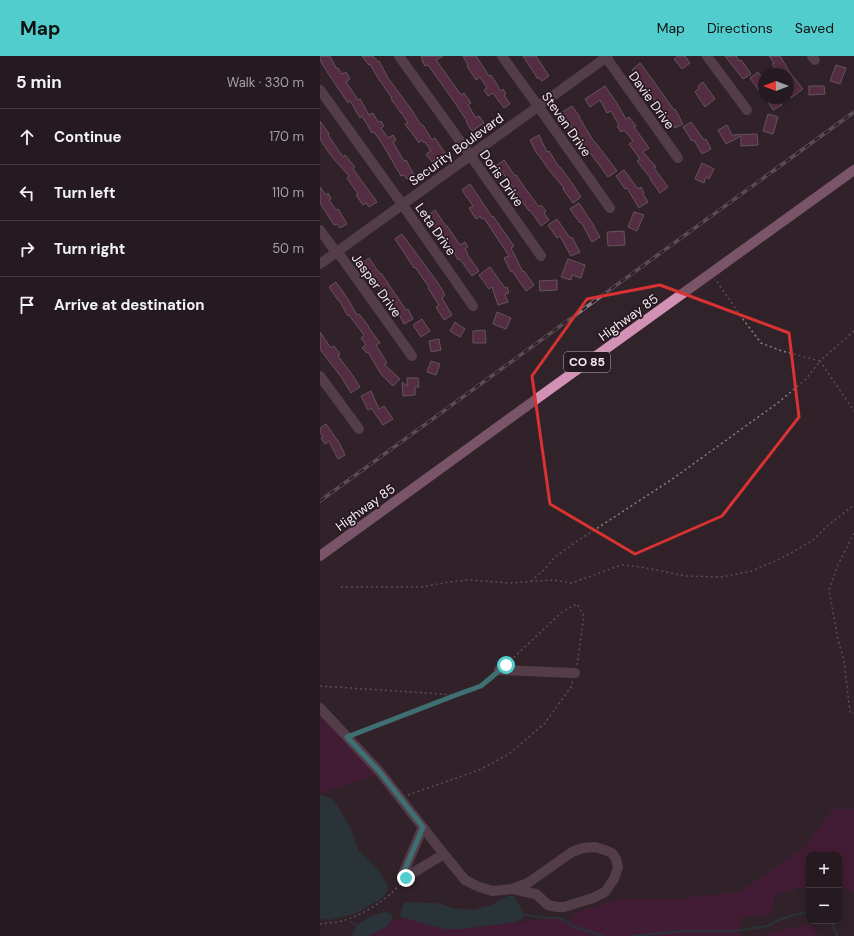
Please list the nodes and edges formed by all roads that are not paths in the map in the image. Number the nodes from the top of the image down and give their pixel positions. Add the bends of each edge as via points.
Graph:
1 (398, 56) edge
2 (502, 56) edge
3 (606, 56) edge
4 (707, 56) edge
5 (320, 90) edge
6 (538, 106) junction
7 (747, 110) dead end
8 (470, 155) junction
9 (678, 158) dead end
10 (854, 170) edge
11 (402, 204) junction
12 (610, 208) dead end
13 (320, 230) edge
14 (336, 252) junction
15 (541, 256) dead end
16 (320, 264) edge
17 (473, 306) dead end
18 (412, 356) dead end
19 (320, 376) edge
20 (358, 429) dead end
21 (320, 556) edge
22 (499, 670) road end
23 (575, 673) road end
24 (320, 708) edge
25 (423, 827) junction
26 (444, 854) junction
27 (512, 889) junction

1 - 8 street, Doris Drive
2 - 6 street, Steven Drive
3 - 6 street, Security Boulevard
3 - 9 street, Davie Drive
4 - 7 street
5 - 11 street, Leta Drive
6 - 8 street, Security Boulevard
6 - 12 street, Steven Drive
8 - 11 street, Security Boulevard
8 - 15 street, Doris Drive
10 - 21 main road, Highway 85 / CO 85
11 - 14 street, Security Boulevard
11 - 17 street, Leta Drive
13 - 14 street, Jasper Drive
14 - 16 street, Security Boulevard
14 - 18 street, Jasper Drive
19 - 20 street
22 - 23 street
24 - 25 street via 379,771
25 - 26 street
25 - 26 street via 403,874 406,878
26 - 27 street via 465,880 492,891
27 - 27 street via 536,894 548,905 564,907 605,892 618,867 616,858 605,850 595,847 583,848 572,852 528,883

